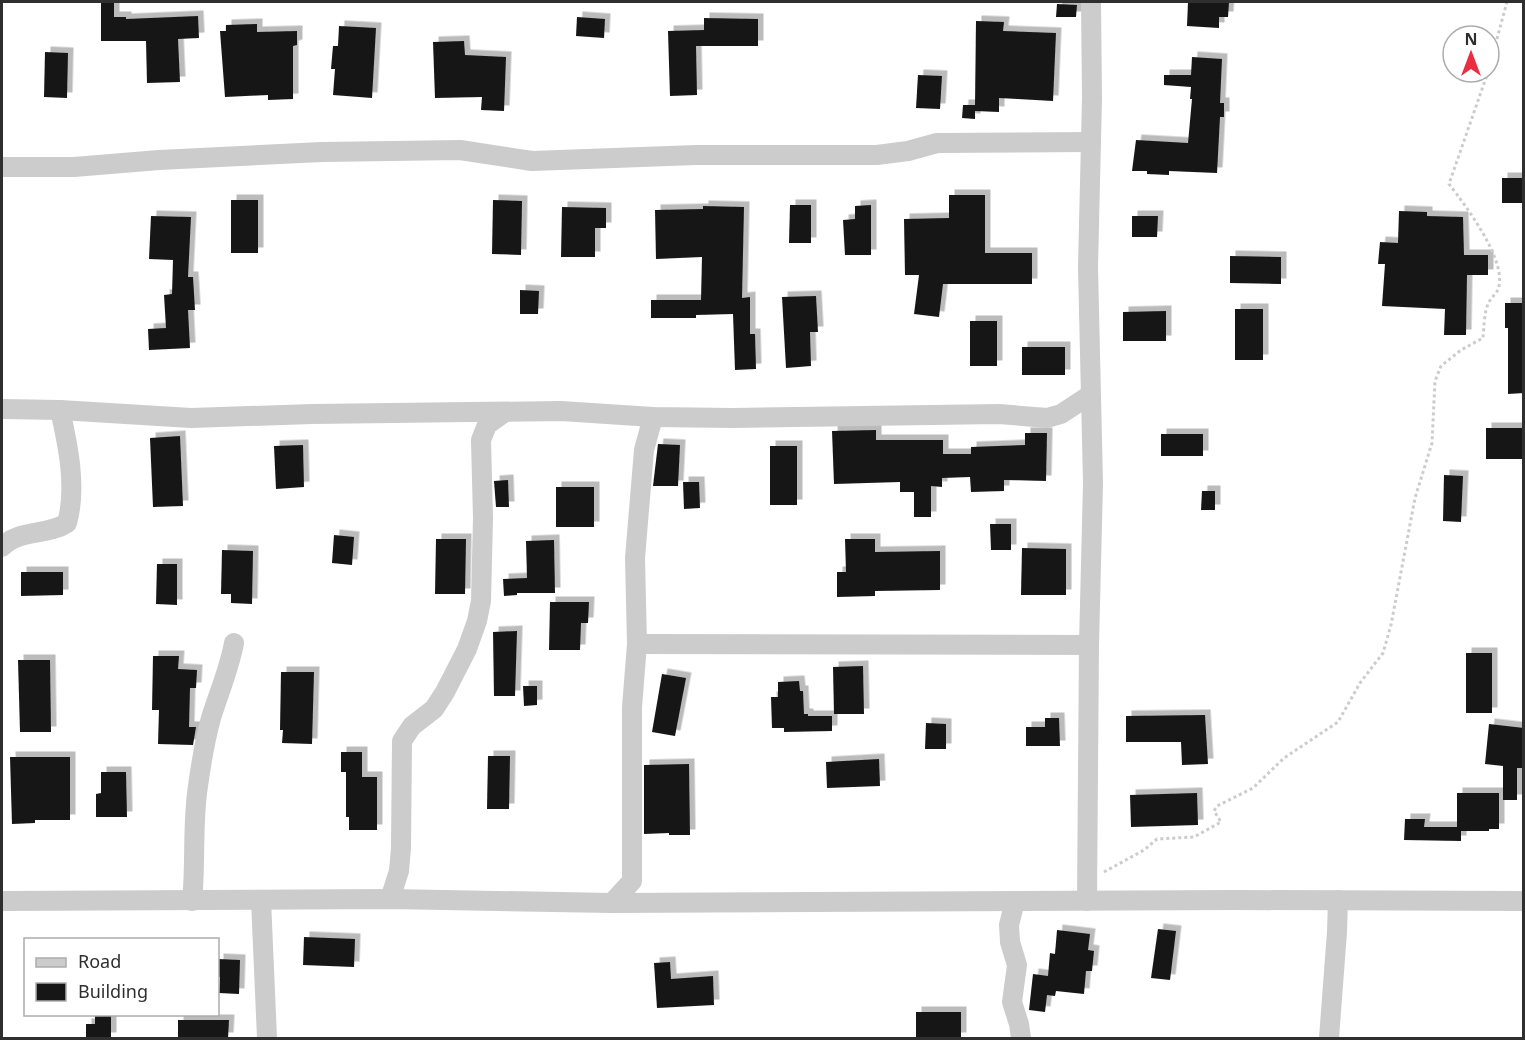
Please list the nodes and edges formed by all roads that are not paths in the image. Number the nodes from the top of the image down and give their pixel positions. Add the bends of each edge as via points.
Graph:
1 (1091, 2) edge
2 (1091, 142) junction
3 (2, 167) edge
4 (1090, 395) junction
5 (2, 409) edge
6 (60, 410) junction
7 (505, 412) junction
8 (653, 417) junction
9 (2, 547) edge
10 (234, 643) dead end
11 (637, 644) junction
12 (1089, 645) junction
13 (1087, 891) junction
14 (390, 899) junction
15 (261, 900) junction
16 (1338, 900) junction
17 (2, 901) edge
18 (192, 901) junction
19 (1015, 901) junction
20 (1524, 901) edge
21 (612, 903) junction
22 (267, 1038) edge
23 (1021, 1038) edge
24 (1329, 1038) edge

1 - 2 street
2 - 3 street via 938,143 877,154 532,161 460,150 322,152 74,167
2 - 4 street
4 - 8 street via 1061,414 1047,418 999,414
4 - 12 street via 1093,483
5 - 6 street
6 - 7 street via 191,418
6 - 9 street via 70,466 67,523 18,536
7 - 8 street
7 - 14 street via 487,425 481,440 482,601 477,621 445,692 402,741 401,848
8 - 11 street via 644,450 635,558
10 - 18 street via 229,670 211,719 198,787
11 - 12 street
11 - 21 street via 632,707 632,881
12 - 13 street
13 - 16 street
13 - 19 street
14 - 15 street
14 - 21 street
15 - 18 street
15 - 22 street
16 - 20 street
16 - 24 street
17 - 18 street
19 - 21 street
19 - 23 street via 1009,925 1017,965 1012,1002

